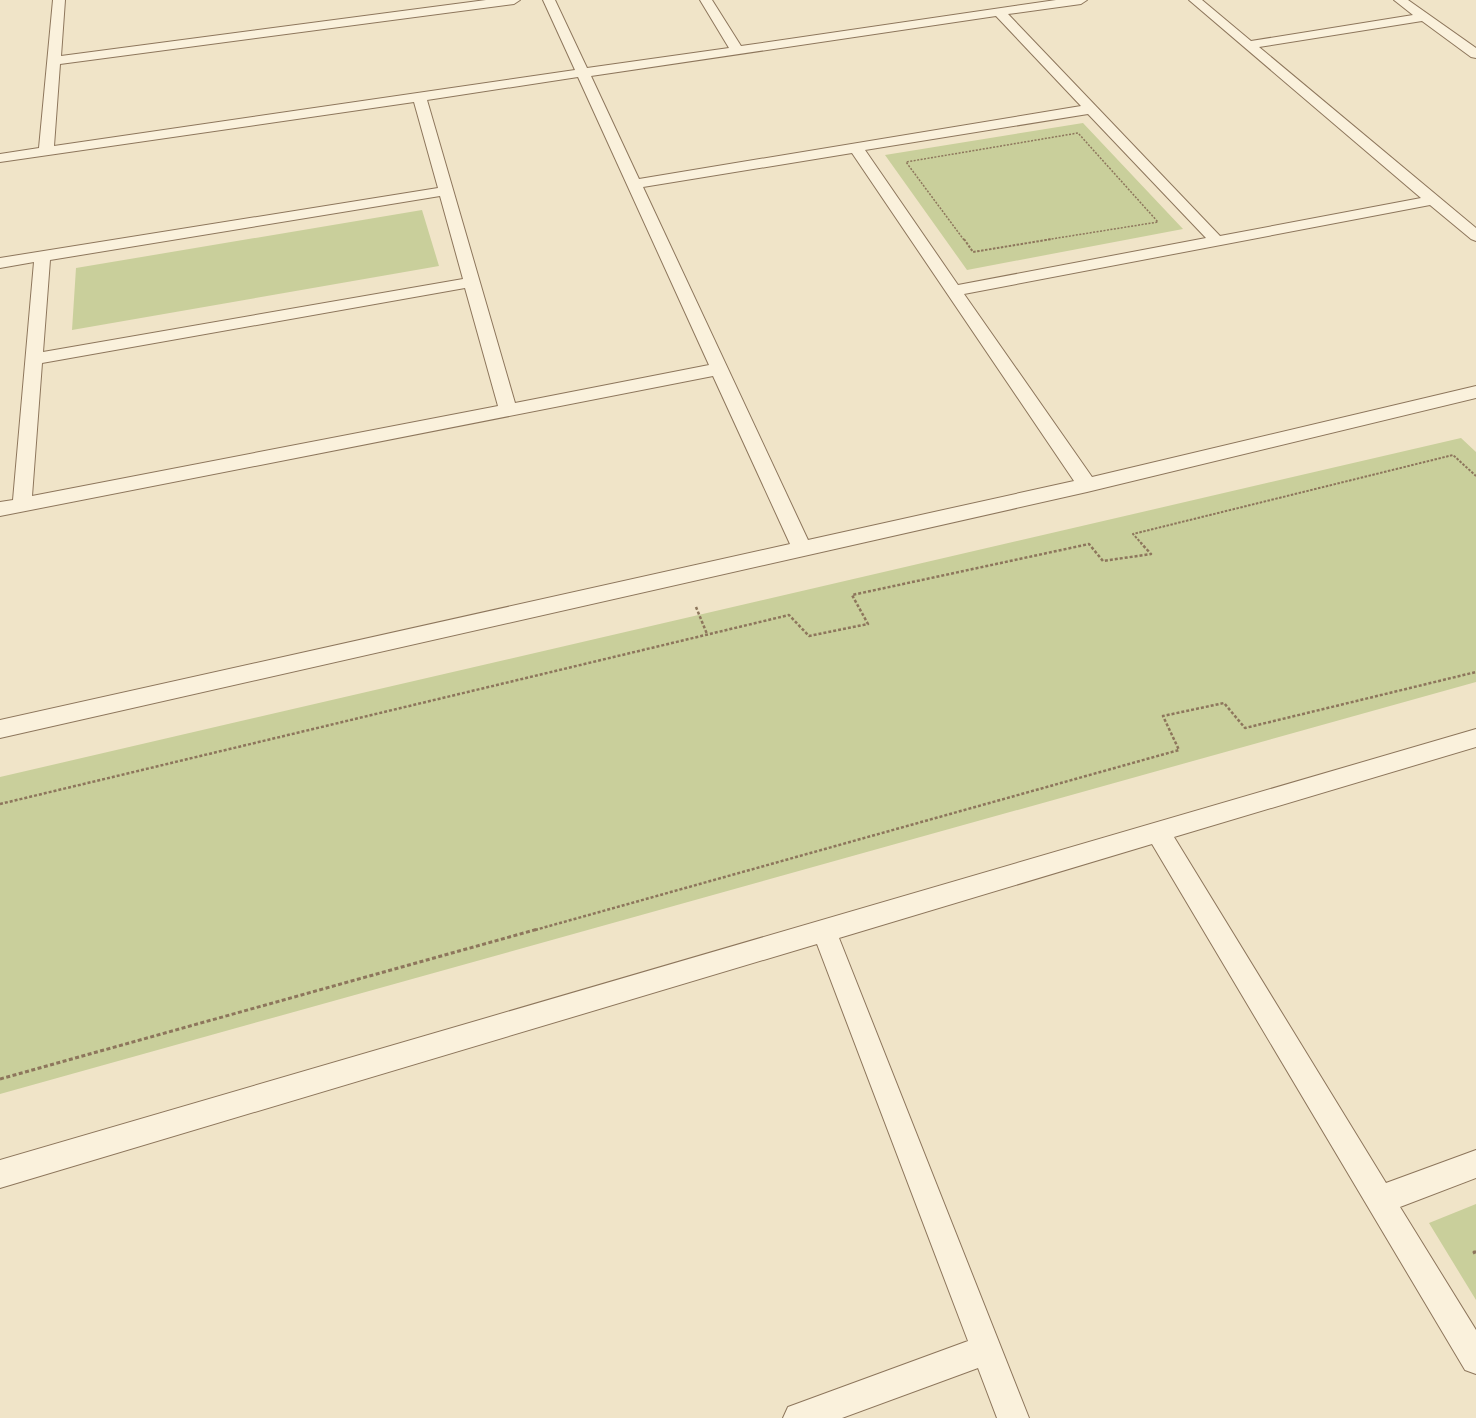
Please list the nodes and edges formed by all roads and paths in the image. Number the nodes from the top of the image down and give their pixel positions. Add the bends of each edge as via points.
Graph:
1 (59, 0) edge
2 (514, 0) edge
3 (549, 0) edge
4 (706, 0) edge
5 (1081, 0) edge
6 (1194, 0) edge
7 (1400, 0) edge
8 (999, 12) junction
9 (1424, 17) junction
10 (1248, 45) junction
11 (737, 50) junction
12 (1476, 54) edge
13 (54, 62) junction
14 (583, 73) junction
15 (419, 96) junction
16 (1091, 109) junction
17 (855, 147) junction
18 (46, 151) junction
19 (0, 158) edge
20 (906, 162) joint
21 (634, 184) junction
22 (446, 191) junction
23 (1432, 200) junction
24 (1476, 236) edge
25 (1217, 241) junction
26 (42, 256) junction
27 (0, 263) edge
28 (472, 282) junction
29 (954, 291) junction
30 (34, 359) junction
31 (719, 369) junction
32 (1475, 394) edge
33 (508, 410) junction
34 (1476, 476) edge
35 (1087, 485) junction
36 (22, 505) junction
37 (0, 509) edge
38 (802, 548) junction
39 (1476, 672) edge
40 (0, 729) edge
41 (1476, 738) edge
42 (0, 804) edge
43 (1158, 832) junction
44 (824, 931) junction
45 (0, 1079) edge
46 (1476, 1164) edge
47 (0, 1174) edge
48 (1380, 1200) junction
49 (1476, 1252) edge
50 (1476, 1256) edge
51 (987, 1350) junction
52 (1476, 1359) edge
53 (798, 1418) edge
54 (1013, 1418) edge

1 - 13 street
2 - 13 street via 394,11
3 - 14 street
4 - 11 street
5 - 8 street
6 - 10 street
7 - 9 street
8 - 11 street
8 - 16 street
9 - 10 street
9 - 12 street
10 - 23 street
11 - 14 street
13 - 18 street
14 - 15 street
14 - 21 street
15 - 18 street
15 - 22 street
16 - 17 street
16 - 25 street
17 - 21 street
17 - 29 street
18 - 19 street
20 - 20 path via 973,252 1158,222 1078,133
21 - 31 street
22 - 26 street
22 - 28 street
23 - 24 street
23 - 25 street
25 - 29 street
26 - 27 street
26 - 30 street
28 - 30 street
28 - 33 street
29 - 35 street
30 - 36 street
31 - 33 street
31 - 38 street
32 - 35 street
33 - 36 street
34 - 42 path via 1453,455 1133,534 1151,554 1103,561 1089,544 852,595 868,624 809,636 789,615
35 - 38 street
36 - 37 street
38 - 40 street
39 - 45 path via 1245,728 1224,703 1163,716 1179,750
41 - 43 street
43 - 44 street
43 - 48 street
44 - 47 street
44 - 51 street
46 - 48 street
48 - 52 street
49 - 50 path
51 - 53 street
51 - 54 street

